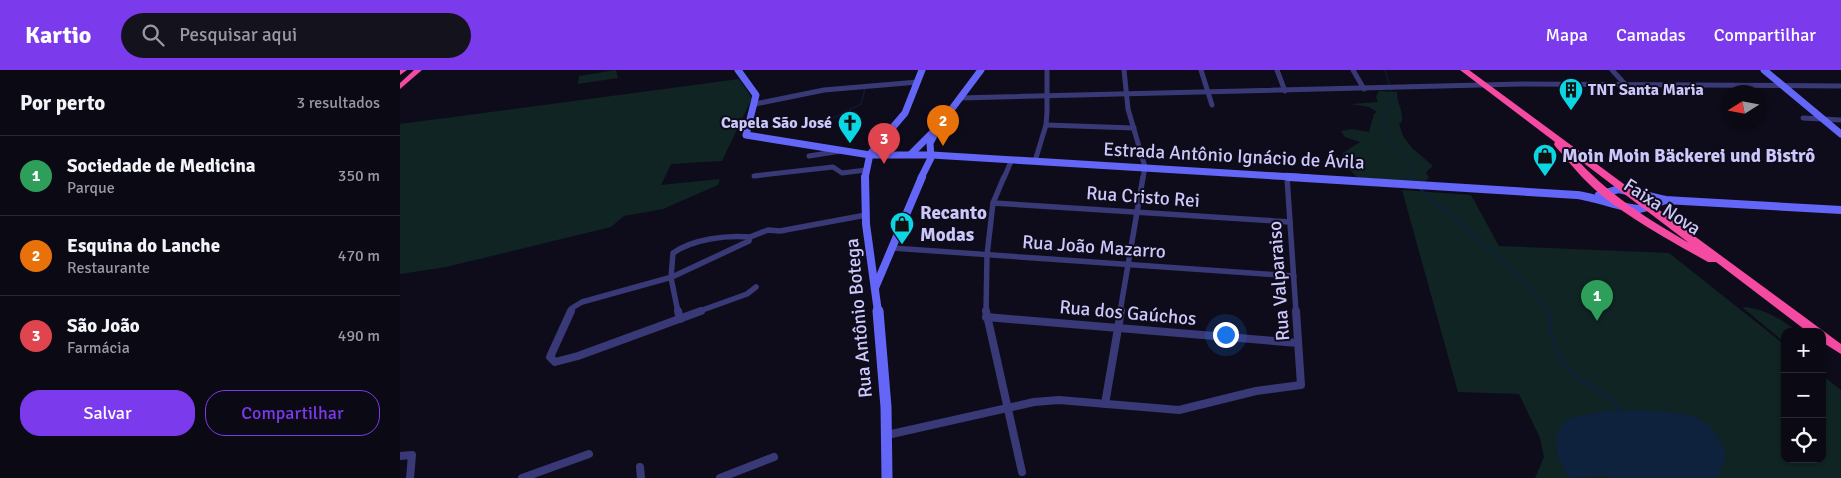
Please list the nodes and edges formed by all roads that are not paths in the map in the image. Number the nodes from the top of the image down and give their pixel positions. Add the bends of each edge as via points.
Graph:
1 (418, 70) edge
2 (738, 70) edge
3 (922, 70) edge
4 (981, 70) edge
5 (1047, 70) edge
6 (1124, 70) edge
7 (1201, 70) edge
8 (1277, 70) edge
9 (1352, 70) edge
10 (1464, 70) edge
11 (1612, 70) edge
12 (1764, 70) edge
13 (918, 82) junction
14 (1624, 83) junction
15 (1780, 84) junction
16 (1485, 86) junction
17 (1841, 86) edge
18 (400, 87) edge
19 (1364, 89) junction
20 (1286, 91) junction
21 (1208, 92) junction
22 (1127, 94) junction
23 (1047, 96) junction
24 (960, 98) junction
25 (755, 104) junction
26 (1212, 105) dead end
27 (1804, 118) dead end
28 (1823, 119) junction
29 (1841, 120) edge
30 (1046, 125) junction
31 (939, 126) junction
32 (1134, 128) junction
33 (1548, 132) junction
34 (1841, 134) edge
35 (841, 151) junction
36 (911, 154) junction
37 (870, 155) junction
38 (932, 155) junction
39 (809, 156) dead end
40 (1012, 159) junction
41 (1035, 161) junction
42 (1145, 167) junction
43 (866, 170) junction
44 (1287, 175) junction
45 (754, 176) dead end
46 (1628, 191) junction
47 (1600, 194) junction
48 (1665, 200) junction
49 (993, 203) junction
50 (1650, 206) junction
51 (1626, 208) junction
52 (1841, 210) edge
53 (1138, 211) junction
54 (866, 215) junction
55 (1290, 222) junction
56 (750, 237) junction
57 (892, 248) junction
58 (987, 255) junction
59 (1129, 264) junction
60 (1294, 276) junction
61 (672, 277) junction
62 (756, 288) dead end
63 (875, 288) junction
64 (1771, 297) junction
65 (986, 317) junction
66 (680, 319) junction
67 (1118, 328) junction
68 (1812, 328) edge
69 (1826, 339) edge
70 (1298, 342) junction
71 (1841, 350) edge
72 (1104, 404) junction
73 (1006, 408) junction
74 (887, 435) junction
75 (589, 454) dead end
76 (400, 456) edge
77 (774, 457) dead end
78 (640, 467) dead end
79 (1022, 472) dead end
80 (410, 478) edge
81 (522, 478) edge
82 (641, 478) edge
83 (720, 478) edge
84 (887, 478) edge

1 - 18 highway
2 - 25 street via 756,92
3 - 13 street
4 - 24 street
5 - 23 street
6 - 22 street
7 - 21 street
8 - 20 street
9 - 19 street
10 - 16 highway, Faixa Nova
11 - 14 street
12 - 15 street
13 - 25 street via 824,90
13 - 37 street via 901,118
14 - 15 street
14 - 16 street
15 - 17 street
15 - 28 street
16 - 19 street
16 - 33 highway, Faixa Nova
19 - 20 street
20 - 21 street
21 - 22 street
21 - 26 street
22 - 23 street
22 - 32 street
23 - 24 street
23 - 30 street
24 - 31 street
25 - 35 street, Estrada Antônio Ignácio de Ávila via 746,135
27 - 28 street
28 - 29 street
28 - 34 street
30 - 32 street
30 - 41 street
31 - 36 street
31 - 38 street via 930,145
32 - 42 street
33 - 46 highway, Faixa Nova
33 - 47 highway, Faixa Nova
35 - 37 street, Estrada Antônio Ignácio de Ávila
35 - 39 street
36 - 37 street, Estrada Antônio Ignácio de Ávila
36 - 38 street, Estrada Antônio Ignácio de Ávila
37 - 43 street, Rua Antônio Botega
38 - 40 street, Estrada Antônio Ignácio de Ávila
38 - 57 street
40 - 41 street, Estrada Antônio Ignácio de Ávila
40 - 49 street
41 - 42 street, Estrada Antônio Ignácio de Ávila
42 - 44 street, Estrada Antônio Ignácio de Ávila
42 - 53 street
43 - 45 street via 842,173 833,166
43 - 54 street, Rua Antônio Botega
44 - 47 street, Estrada Antônio Ignácio de Ávila
44 - 55 street, Rua Valparaiso
46 - 47 street, Estrada Antônio Ignácio de Ávila via 1618,189
46 - 48 street, Estrada Antônio Ignácio de Ávila
46 - 50 highway, Faixa Nova
47 - 51 highway, Faixa Nova
48 - 50 street
48 - 52 street
49 - 53 street, Rua Cristo Rei
49 - 58 street
50 - 51 street
50 - 64 highway, Faixa Nova
51 - 64 highway, Faixa Nova
53 - 55 street, Rua Cristo Rei
53 - 59 street
54 - 56 street via 780,231 774,229
54 - 63 street, Rua Antônio Botega
55 - 60 street, Rua Valparaiso
56 - 61 street via 749,241
56 - 61 street via 742,235 675,250 670,263
57 - 58 street, Rua João Mazarro
57 - 63 street
58 - 59 street, Rua João Mazarro
58 - 65 street
59 - 60 street, Rua João Mazarro
59 - 67 street
60 - 70 street, Rua Valparaiso
61 - 66 street
61 - 66 street via 576,305 550,357 555,362 562,361
62 - 66 street
63 - 74 street, Rua Antônio Botega
64 - 68 highway, Faixa Nova
65 - 67 street, Rua dos Gaúchos
65 - 73 street
67 - 70 street, Rua dos Gaúchos
67 - 72 street
69 - 71 highway
70 - 72 street, Rua Valparaiso via 1301,385 1256,391 1180,410
72 - 73 street via 1059,400
73 - 74 street
73 - 79 street
74 - 84 street, Rua Antônio Botega
75 - 81 street
76 - 80 street via 410,454 413,458
77 - 83 street
78 - 82 street

